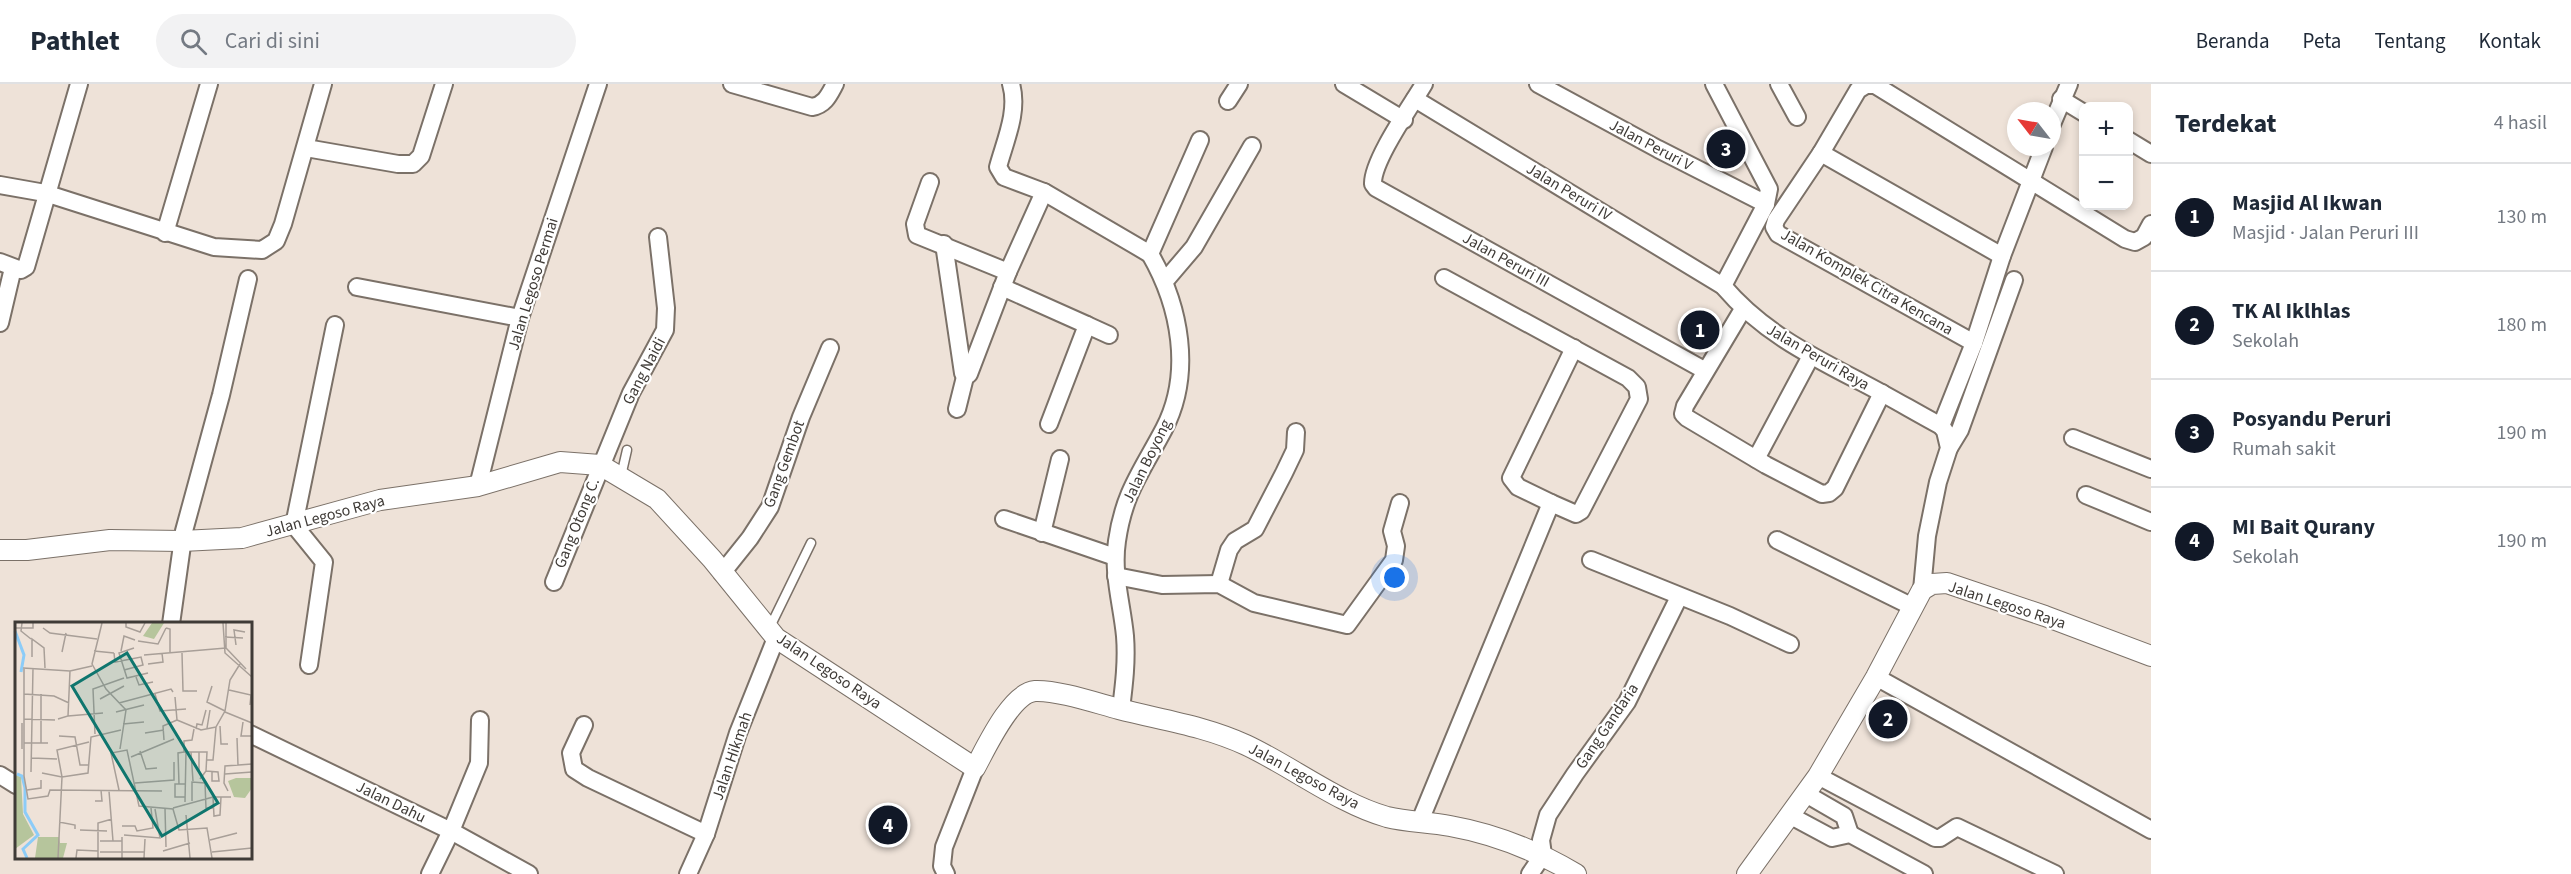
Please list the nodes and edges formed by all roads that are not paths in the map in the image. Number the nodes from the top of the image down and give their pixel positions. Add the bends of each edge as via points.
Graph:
1 (79, 84) edge
2 (209, 84) edge
3 (323, 84) edge
4 (444, 84) edge
5 (598, 84) edge
6 (732, 84) edge
7 (835, 84) edge
8 (1011, 84) edge
9 (1239, 84) edge
10 (1344, 84) edge
11 (1538, 84) edge
12 (1714, 84) edge
13 (1779, 84) edge
14 (1420, 91) edge
15 (2065, 91) edge
16 (1228, 101) dead end
17 (2079, 107) edge
18 (1797, 117) dead end
19 (1404, 120) junction
20 (1200, 140) dead end
21 (2133, 144) edge
22 (1252, 146) dead end
23 (306, 148) junction
24 (1821, 153) junction
25 (2151, 154) edge
26 (2041, 156) edge
27 (930, 182) dead end
28 (2031, 182) junction
29 (0, 185) edge
30 (1044, 192) junction
31 (45, 193) junction
32 (1766, 204) junction
33 (2151, 224) edge
34 (165, 233) junction
35 (658, 237) dead end
36 (944, 244) junction
37 (1150, 254) junction
38 (2002, 256) junction
39 (7, 265) edge
40 (1444, 278) dead end
41 (248, 279) dead end
42 (1005, 280) junction
43 (2014, 280) dead end
44 (1165, 281) junction
45 (1723, 286) junction
46 (357, 287) dead end
47 (1743, 309) junction
48 (520, 318) junction
49 (0, 323) edge
50 (335, 326) dead end
51 (1087, 326) junction
52 (1109, 335) dead end
53 (1974, 344) junction
54 (830, 348) dead end
55 (1574, 348) junction
56 (1811, 356) junction
57 (1704, 370) junction
58 (965, 377) junction
59 (1882, 393) junction
60 (957, 409) dead end
61 (1049, 424) dead end
62 (1941, 426) junction
63 (1296, 432) dead end
64 (2073, 438) dead end
65 (1949, 448) junction
66 (627, 450) dead end
67 (1060, 459) dead end
68 (1756, 459) junction
69 (600, 465) junction
70 (2151, 469) edge
71 (621, 477) junction
72 (478, 486) junction
73 (2086, 495) dead end
74 (1400, 503) dead end
75 (1551, 503) junction
76 (1004, 519) dead end
77 (2151, 522) edge
78 (294, 525) junction
79 (1041, 533) junction
80 (1777, 540) dead end
81 (182, 541) junction
82 (811, 543) dead end
83 (0, 550) edge
84 (1115, 557) junction
85 (1590, 560) dead end
86 (722, 573) junction
87 (1116, 576) junction
88 (554, 582) dead end
89 (1219, 584) junction
90 (1679, 597) junction
91 (1918, 599) junction
92 (171, 622) edge
93 (772, 634) junction
94 (1790, 644) dead end
95 (2151, 656) edge
96 (309, 664) dead end
97 (1876, 677) junction
98 (1121, 709) junction
99 (480, 720) dead end
100 (584, 725) dead end
101 (252, 735) edge
102 (975, 768) junction
103 (0, 775) edge
104 (1818, 776) junction
105 (15, 783) edge
106 (1806, 794) junction
107 (1791, 816) junction
108 (1420, 821) junction
109 (2151, 830) edge
110 (452, 831) junction
111 (706, 834) junction
112 (1850, 834) junction
113 (1543, 855) junction
114 (430, 874) edge
115 (529, 874) edge
116 (688, 874) edge
117 (946, 874) edge
118 (1530, 874) edge
119 (1576, 874) edge
120 (1747, 874) edge
121 (1924, 874) edge
122 (2055, 874) edge

1 - 31 street
2 - 34 street
3 - 23 street
4 - 23 street via 421,156 413,164
5 - 48 street, Jalan Legoso Permai
6 - 7 street via 812,107 820,106
8 - 30 street via 1013,109 998,167 1004,177
9 - 16 street
10 - 19 street
11 - 32 street, Jalan Peruri V
12 - 32 street via 1768,182
13 - 18 street
14 - 19 street, Jalan Peruri III
14 - 45 street, Jalan Peruri IV
15 - 17 street
19 - 57 street, Jalan Peruri III via 1373,176 1376,188
20 - 37 street
21 - 25 street
22 - 44 street via 1194,247
23 - 34 street via 276,241 262,250 214,247
24 - 28 street, Jalan Komplek Citra Kencana via 1858,90 1875,85
24 - 38 street
24 - 53 street, Jalan Komplek Citra Kencana via 1776,220 1778,234
26 - 28 street, Jalan Komplek Citra Kencana
27 - 36 street via 914,228 918,235
28 - 33 street, Jalan Komplek Citra Kencana via 2125,239 2135,242 2144,237
28 - 38 street, Jalan Komplek Citra Kencana
29 - 31 street
30 - 37 street
30 - 42 street
31 - 34 street
31 - 39 street via 26,267 21,270
32 - 45 street
35 - 69 street, Gang Naidi via 665,330 637,381
36 - 42 street
36 - 58 street
37 - 44 street, Jalan Boyong
38 - 53 street, Jalan Komplek Citra Kencana
39 - 49 street
40 - 55 street
41 - 81 street
42 - 51 street
42 - 58 street
43 - 65 street via 1960,430
44 - 84 street, Jalan Boyong via 1180,347 1181,374 1165,427 1134,480 1124,508
45 - 47 street, Jalan Peruri Raya
46 - 48 street
47 - 56 street, Jalan Peruri Raya via 1768,330
47 - 57 street
48 - 72 street, Jalan Legoso Permai
50 - 78 street
51 - 52 street
51 - 61 street
53 - 62 street, Jalan Komplek Citra Kencana
54 - 86 street, Gang Gembot via 770,507
55 - 75 street via 1511,478 1518,487
55 - 75 street via 1628,378 1637,387 1639,399 1581,511 1576,514
56 - 59 street, Jalan Peruri Raya
56 - 68 street
57 - 68 street via 1683,414
58 - 60 street
59 - 62 street, Jalan Peruri Raya
59 - 68 street via 1835,488 1828,493 1822,494
62 - 65 street
63 - 89 street via 1295,450 1284,473 1255,529 1235,541 1229,550
64 - 70 street
65 - 91 street via 1938,482
66 - 71 lane
67 - 79 street
69 - 71 street, Jalan Legoso Raya
69 - 72 street, Jalan Legoso Raya via 560,462
69 - 88 street, Gang Otong C.
71 - 86 street, Jalan Legoso Raya via 657,499
72 - 78 street, Jalan Legoso Raya via 380,500
73 - 77 street
74 - 89 street via 1392,531 1394,560 1347,625 1254,603
75 - 108 street
76 - 79 street
78 - 81 street, Jalan Legoso Raya via 242,538
78 - 96 street via 324,562
79 - 84 street
80 - 91 street
81 - 83 street, Jalan Legoso Raya via 110,540
81 - 92 street
82 - 93 lane
84 - 87 street, Jalan Boyong
85 - 90 street
86 - 93 street, Jalan Legoso Raya
87 - 89 street via 1162,585
87 - 98 street, Jalan Boyong via 1126,664
90 - 94 street
90 - 113 street, Gang Gandaria via 1627,702 1548,815 1541,840
91 - 95 street, Jalan Legoso Raya via 1932,584 1947,583
91 - 97 street
93 - 102 street, Jalan Legoso Raya
93 - 111 street, Jalan Hikmah
97 - 104 street
97 - 109 street
98 - 102 street, Jalan Legoso Raya via 1081,698 1028,693 999,725
98 - 108 street, Jalan Legoso Raya via 1191,725 1244,744 1352,802 1387,817
99 - 110 street via 479,763
100 - 111 street via 571,753 574,769
101 - 110 street, Jalan Dahu
102 - 117 street via 944,848 942,866
103 - 105 street
104 - 106 street
104 - 122 street via 1935,838 1957,827
106 - 107 street
106 - 112 street via 1844,816
107 - 112 street via 1832,838
107 - 120 street
108 - 113 street, Jalan Legoso Raya via 1485,834
110 - 114 street
110 - 115 street, Jalan Dahu
111 - 116 street, Jalan Hikmah
112 - 121 street
113 - 118 street
113 - 119 street, Jalan Legoso Raya

